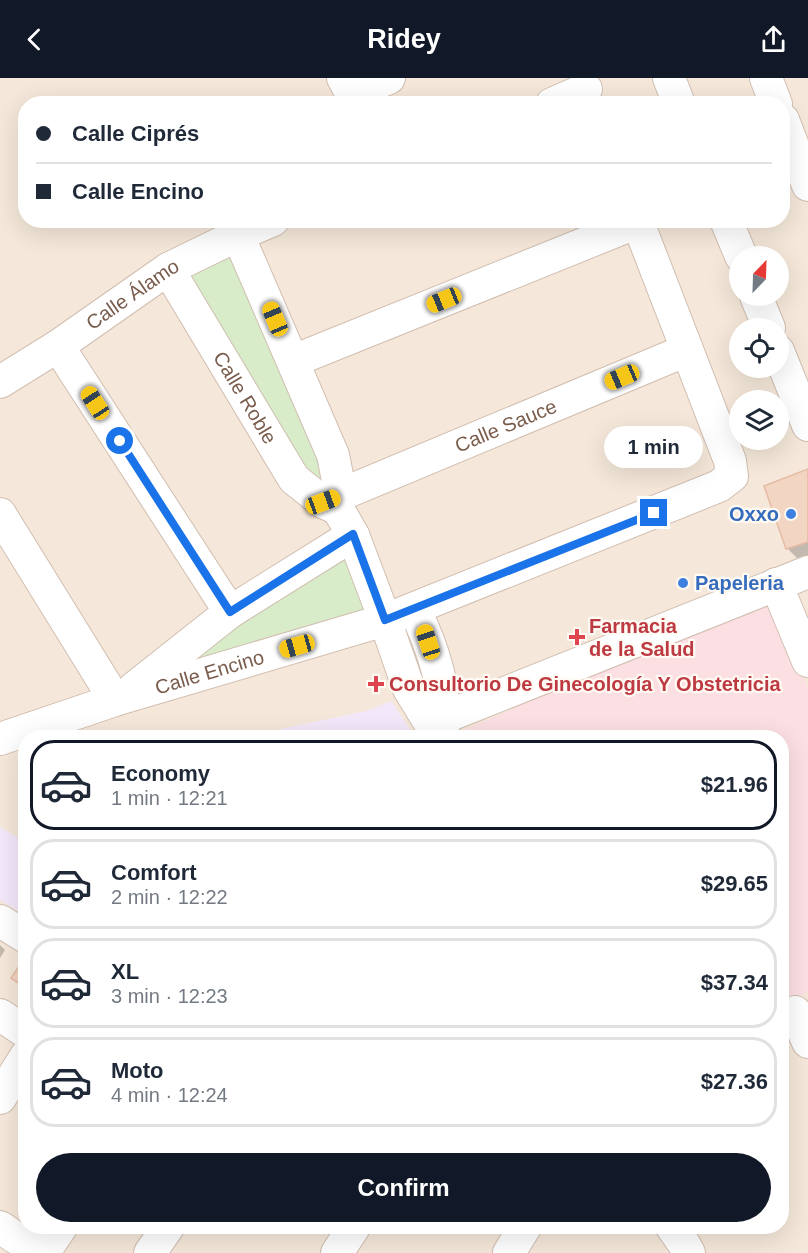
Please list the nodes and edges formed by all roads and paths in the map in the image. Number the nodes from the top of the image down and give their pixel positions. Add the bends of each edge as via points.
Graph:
1 (389, 78) edge
2 (669, 78) edge
3 (766, 78) edge
4 (347, 86) edge
5 (587, 90) edge
6 (572, 96) edge
7 (676, 96) edge
8 (776, 96) edge
9 (790, 123) edge
10 (808, 185) edge
11 (254, 228) edge
12 (620, 228) edge
13 (640, 228) edge
14 (729, 228) edge
15 (238, 235) junction
16 (737, 246) edge
17 (168, 269) junction
18 (58, 346) junction
19 (687, 350) junction
20 (293, 361) junction
21 (789, 378) edge
22 (0, 382) edge
23 (808, 425) edge
24 (339, 510) junction
25 (0, 514) edge
26 (808, 572) edge
27 (776, 584) junction
28 (414, 609) junction
29 (230, 612) junction
30 (385, 620) junction
31 (808, 661) edge
32 (118, 699) junction
33 (440, 728) edge
34 (27, 730) edge
35 (18, 733) edge
36 (0, 739) edge
37 (0, 921) edge
38 (18, 932) edge
39 (795, 1013) edge
40 (808, 1042) edge
41 (18, 1069) edge
42 (0, 1098) edge
43 (0, 1227) edge
44 (56, 1234) edge
45 (163, 1234) edge
46 (349, 1234) edge
47 (521, 1234) edge
48 (677, 1234) edge
49 (150, 1253) edge
50 (337, 1253) edge
51 (509, 1253) edge
52 (689, 1253) edge

1 - 4 street
2 - 7 street
3 - 8 street
5 - 6 street
9 - 10 street
11 - 15 street, Calle Álamo
12 - 20 street
13 - 19 street
14 - 16 street
15 - 17 street, Calle Álamo
15 - 20 street
17 - 18 street, Calle Álamo
17 - 24 street, Calle Roble via 294,479
18 - 22 street, Calle Álamo
18 - 29 street
19 - 24 street, Calle Sauce
19 - 28 street, Calle Encino via 730,461 732,476 719,486
20 - 24 street via 333,455
21 - 23 street
24 - 29 street, Calle Encino
24 - 30 street
25 - 32 street
26 - 27 street
27 - 31 street
27 - 33 street
28 - 30 street, Calle Encino
28 - 33 street via 440,678
29 - 32 street, Calle Encino
30 - 32 street, Calle Encino
30 - 33 street via 409,689
32 - 34 street, Calle Encino
35 - 36 street, Calle Encino
37 - 38 street
39 - 40 street
41 - 42 street
43 - 44 street via 39,1249 47,1248
45 - 49 street
46 - 50 street
47 - 51 street
48 - 52 street

